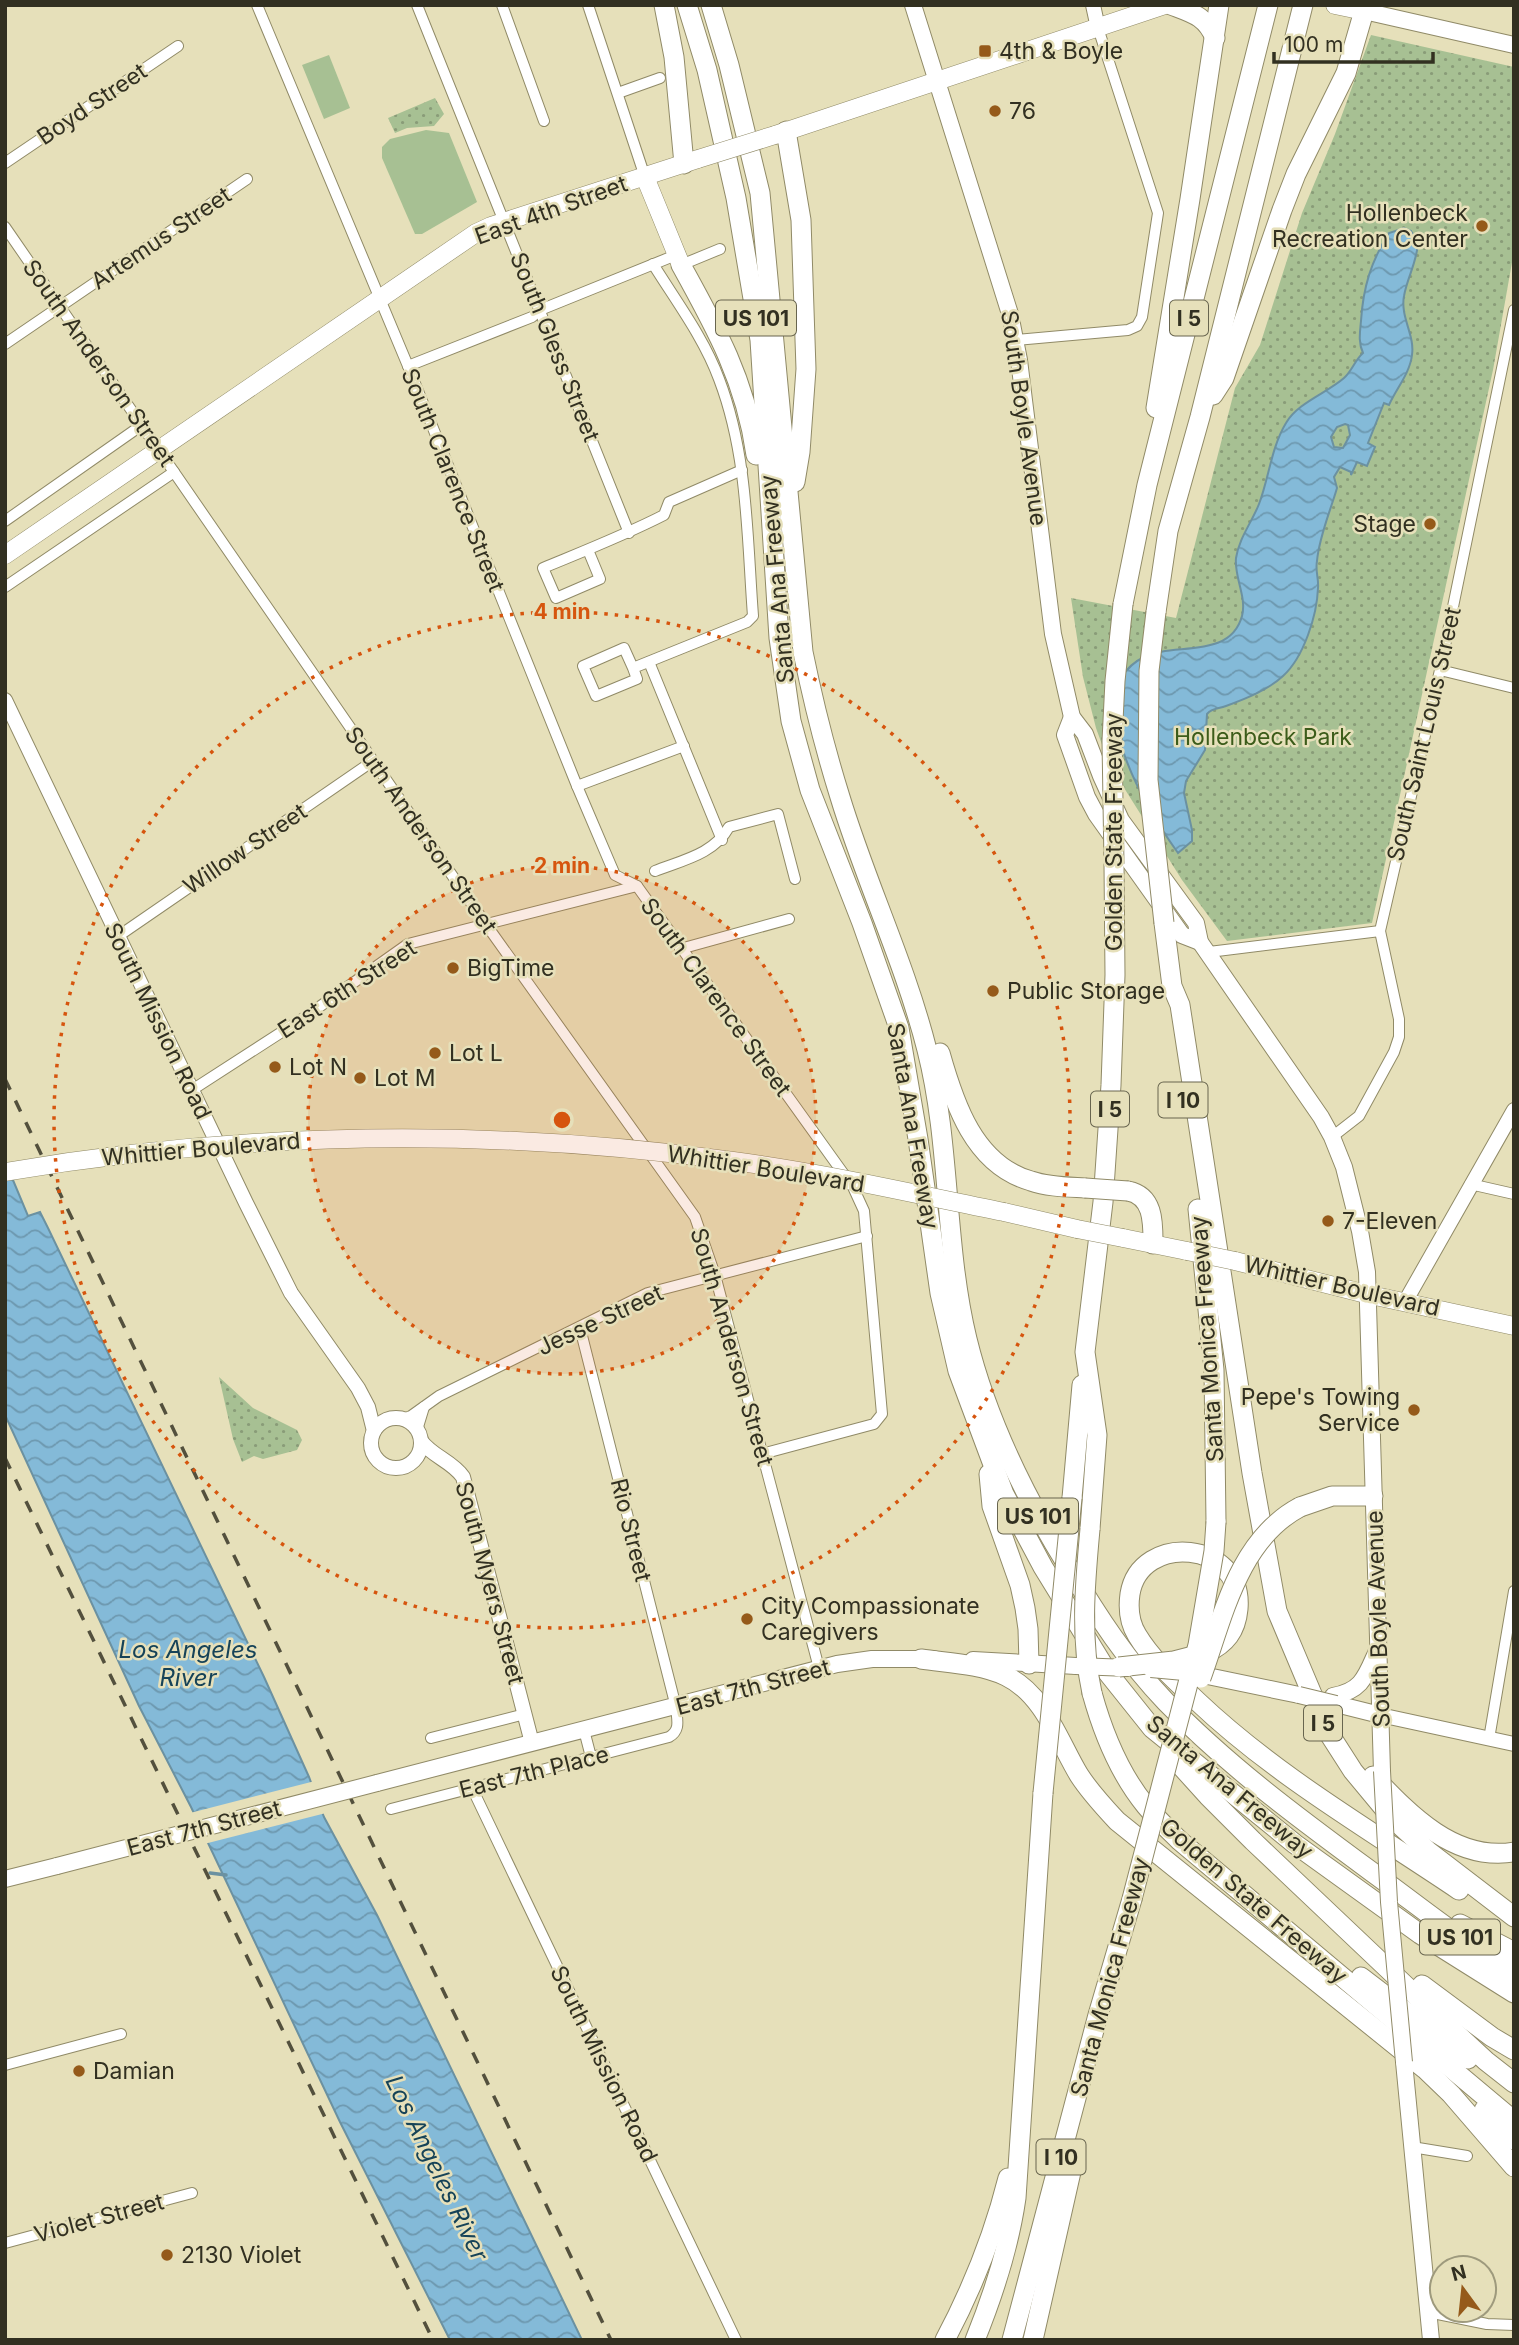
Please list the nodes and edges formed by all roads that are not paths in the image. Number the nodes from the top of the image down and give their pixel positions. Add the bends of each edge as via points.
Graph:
1 (257, 5) edge
2 (417, 5) edge
3 (502, 5) edge
4 (589, 5) edge
5 (664, 5) edge
6 (687, 5) edge
7 (711, 5) edge
8 (914, 5) edge
9 (1093, 5) edge
10 (1165, 5) edge
11 (1171, 5) edge
12 (1219, 5) edge
13 (1268, 5) edge
14 (1303, 5) edge
15 (1335, 5) edge
16 (1365, 8) edge
17 (1098, 28) junction
18 (1215, 38) junction
19 (1514, 45) edge
20 (178, 46) dead end
21 (660, 78) dead end
22 (938, 82) junction
23 (618, 93) junction
24 (544, 121) dead end
25 (780, 133) junction
26 (691, 161) junction
27 (5, 163) edge
28 (645, 177) junction
29 (247, 179) dead end
30 (505, 222) junction
31 (5, 227) edge
32 (720, 249) dead end
33 (678, 260) junction
34 (653, 264) junction
35 (379, 298) junction
36 (60, 307) junction
37 (540, 310) junction
38 (1514, 310) edge
39 (1016, 340) junction
40 (5, 344) edge
41 (408, 366) junction
42 (1200, 417) junction
43 (142, 425) junction
44 (159, 449) junction
45 (743, 470) junction
46 (174, 472) junction
47 (1147, 485) junction
48 (791, 510) junction
49 (5, 522) edge
50 (629, 533) junction
51 (588, 550) junction
52 (5, 555) edge
53 (5, 587) edge
54 (779, 638) junction
55 (649, 662) junction
56 (632, 668) junction
57 (1440, 670) junction
58 (1514, 688) edge
59 (5, 700) edge
60 (684, 746) junction
61 (373, 761) junction
62 (577, 786) junction
63 (722, 840) junction
64 (655, 871) dead end
65 (795, 879) dead end
66 (637, 886) junction
67 (789, 919) dead end
68 (485, 923) junction
69 (1380, 931) junction
70 (117, 937) junction
71 (1204, 947) junction
72 (680, 948) junction
73 (1172, 986) junction
74 (912, 996) junction
75 (192, 1090) junction
76 (1514, 1110) edge
77 (1332, 1137) junction
78 (5, 1172) edge
79 (1470, 1184) junction
80 (1514, 1194) edge
81 (867, 1236) junction
82 (1153, 1244) junction
83 (716, 1275) junction
84 (1366, 1294) junction
85 (1405, 1302) junction
86 (1514, 1326) edge
87 (580, 1328) junction
88 (1085, 1352) junction
89 (368, 1407) junction
90 (424, 1407) junction
91 (397, 1419) junction
92 (374, 1431) junction
93 (419, 1436) junction
94 (987, 1448) junction
95 (762, 1454) junction
96 (443, 1460) junction
97 (414, 1461) junction
98 (1373, 1496) junction
99 (1514, 1591) edge
100 (1378, 1648) junction
101 (921, 1659) junction
102 (1028, 1664) junction
103 (1119, 1667) junction
104 (819, 1668) junction
105 (1306, 1696) junction
106 (1334, 1700) junction
107 (676, 1707) junction
108 (525, 1714) junction
109 (1380, 1715) junction
110 (1152, 1728) junction
111 (584, 1730) junction
112 (676, 1733) joint
113 (431, 1738) dead end
114 (1489, 1739) junction
115 (532, 1743) junction
116 (1514, 1744) edge
117 (591, 1757) junction
118 (1166, 1774) junction
119 (472, 1788) junction
120 (391, 1809) dead end
121 (1514, 1852) edge
122 (5, 1879) edge
123 (1409, 1899) junction
124 (1514, 1917) edge
125 (1276, 1921) junction
126 (1514, 1926) edge
127 (1514, 1952) edge
128 (1374, 1954) junction
129 (1514, 1972) edge
130 (1111, 1975) junction
131 (1514, 1993) edge
132 (121, 2034) dead end
133 (1514, 2050) edge
134 (1026, 2059) junction
135 (1441, 2059) junction
136 (5, 2065) edge
137 (1514, 2083) edge
138 (1514, 2094) edge
139 (1514, 2121) edge
140 (1514, 2140) edge
141 (1412, 2147) junction
142 (1467, 2156) dead end
143 (1514, 2167) edge
144 (192, 2193) dead end
145 (5, 2243) edge
146 (1428, 2312) edge
147 (1487, 2324) edge
148 (1514, 2325) edge
149 (736, 2340) edge
150 (945, 2340) edge
151 (975, 2340) edge
152 (1012, 2340) edge
153 (1033, 2340) edge

1 - 35 street, South Clarence Street
2 - 30 street, South Gless Street
3 - 24 street
4 - 23 street
5 - 26 highway
6 - 54 highway, Santa Ana Freeway / US 101 via 708,70 736,198 760,340
7 - 48 highway, Santa Ana Freeway / US 101 via 760,192
8 - 22 main road, South Boyle Avenue
9 - 17 street
10 - 17 main road, East 4th Street
11 - 18 highway via 1201,16
12 - 18 highway
13 - 47 highway, Golden State Freeway / I 5
14 - 42 highway, Golden State Freeway / I 5
15 - 16 main road
16 - 19 main road
16 - 42 highway via 1346,73 1282,210 1224,378
17 - 22 main road, East 4th Street
17 - 39 street via 1158,213 1145,304 1137,326 1128,330
18 - 47 highway
20 - 27 street, Boyd Street
21 - 23 street
22 - 25 main road, East 4th Street
22 - 39 main road, South Boyle Avenue
23 - 28 street
25 - 26 main road, East 4th Street, bridge
25 - 48 highway via 801,220 806,369
26 - 28 main road, East 4th Street
28 - 30 main road, East 4th Street
28 - 33 main road
29 - 36 street, Artemus Street
30 - 35 main road, East 4th Street via 475,233
30 - 37 street, South Gless Street
31 - 36 street, South Anderson Street
32 - 33 street
33 - 34 street
33 - 54 highway via 741,385 752,431
34 - 37 street
34 - 45 street via 719,379
35 - 41 street, South Clarence Street
35 - 44 main road, East 4th Street
36 - 40 street, Artemus Street
36 - 43 street, South Anderson Street
37 - 41 street
37 - 50 street, South Gless Street
38 - 57 street, South Saint Louis Street
39 - 71 main road, South Boyle Avenue via 1053,634 1072,717 1065,735 1096,814 1182,934
41 - 62 street, South Clarence Street
42 - 73 highway, Golden State Freeway / I 5, bridge via 1168,531 1149,671 1148,780
43 - 44 street, South Anderson Street
43 - 49 street
44 - 46 street, South Anderson Street
44 - 52 main road, East 4th Street
45 - 50 street via 669,502 664,515
45 - 55 street via 753,616
46 - 53 street
46 - 61 street, South Anderson Street
47 - 88 highway, Golden State Freeway / I 5, bridge via 1123,604 1115,681 1111,1085
48 - 74 highway, Santa Ana Freeway / US 101 via 803,652 818,721 840,799
50 - 51 street
51 - 51 street via 600,579 556,598 543,568
54 - 94 highway, Santa Ana Freeway / US 101 via 791,721 810,790 899,1028 940,1293 958,1371
55 - 56 street
55 - 60 street
56 - 56 street via 624,648 583,666 596,695 637,678
57 - 58 street
57 - 69 street, South Saint Louis Street
59 - 70 street, South Mission Road
60 - 62 street
60 - 63 street
61 - 68 street, South Anderson Street
61 - 70 street, Willow Street
62 - 66 street, South Clarence Street via 615,875
63 - 64 street via 711,849
63 - 65 street via 729,827 778,814
66 - 68 street, East 6th Street
66 - 72 street, South Clarence Street
67 - 72 street
68 - 75 street, East 6th Street via 408,944
68 - 83 street, South Anderson Street via 695,1217
69 - 71 street
69 - 77 street, South Saint Louis Street via 1399,1037 1359,1116
70 - 75 street, South Mission Road
71 - 77 main road, South Boyle Avenue
72 - 81 street, South Clarence Street via 853,1188 864,1211
73 - 105 highway, Golden State Freeway / I 5 via 1180,1005 1268,1566 1277,1611
73 - 118 highway, Santa Monica Freeway / I 10, bridge via 1214,1370 1216,1522 1207,1598
74 - 82 highway, bridge via 930,1020 964,1124 995,1161 1019,1177 1044,1184 1139,1195 1152,1221
74 - 123 highway, Santa Ana Freeway / US 101 via 939,1108 967,1337 992,1417 1036,1513 1122,1652 1164,1700 1244,1775
75 - 89 street, South Mission Road via 291,1293
76 - 79 street
77 - 84 main road, South Boyle Avenue via 1360,1231
78 - 82 main road, Whittier Boulevard, bridge via 122,1155 258,1143 365,1139 543,1143 675,1154 821,1174
79 - 80 street
79 - 85 street
81 - 83 street, Jesse Street
81 - 95 street, South Clarence Street via 882,1414 874,1424
82 - 84 main road, Whittier Boulevard, bridge
83 - 87 street, Jesse Street via 648,1293
83 - 95 street, South Anderson Street
84 - 85 main road, Whittier Boulevard
84 - 98 main road, South Boyle Avenue
85 - 86 main road, Whittier Boulevard
87 - 90 street, Jesse Street
87 - 107 street, Rio Street
88 - 125 highway, Golden State Freeway / I 5, bridge via 1097,1434 1084,1613 1092,1693 1118,1763 1145,1805 1180,1841
88 - 134 highway, I 10, bridge via 1043,1793
89 - 91 street
89 - 92 street, South Mission Road
90 - 91 street, Jesse Street
90 - 93 street
91 - 92 street via 379,1424
91 - 93 street via 410,1422
92 - 97 street via 371,1447 378,1462 394,1469
93 - 96 street, South Myers Street via 426,1448
93 - 97 street via 420,1452
94 - 102 highway via 992,1506 1025,1608
94 - 110 highway, Santa Ana Freeway / US 101 via 1004,1494 1043,1567 1108,1673
95 - 104 street, South Anderson Street
96 - 97 street, South Myers Street
96 - 108 street, South Myers Street via 463,1477
98 - 100 main road, South Boyle Avenue
98 - 118 highway, bridge via 1332,1496 1300,1507 1258,1541 1241,1570
99 - 114 street
100 - 106 main road via 1359,1684
100 - 109 main road, South Boyle Avenue
101 - 102 main road, East 7th Street
101 - 104 main road, East 7th Street via 872,1659
101 - 143 highway via 985,1669 1021,1686 1054,1727 1092,1792 1117,1821 1425,2069
102 - 103 main road, East 7th Street, bridge
103 - 105 main road, East 7th Street, bridge via 1184,1672
103 - 126 highway, bridge via 1174,1661 1220,1647 1235,1625 1238,1597 1233,1578 1217,1560 1180,1551 1146,1566 1131,1588 1128,1603 1136,1634 1175,1680 1274,1766
104 - 107 main road, East 7th Street
105 - 106 main road, East 7th Street, bridge
105 - 121 highway via 1400,1805 1439,1836 1472,1850
105 - 124 highway, Golden State Freeway / I 5 via 1343,1758 1392,1818
106 - 109 main road, East 7th Street
107 - 111 main road, East 7th Street
107 - 112 street, Rio Street
108 - 113 street
108 - 115 street, South Myers Street
109 - 114 street, East 7th Street
109 - 141 main road, South Boyle Avenue, bridge via 1389,1902
110 - 128 highway via 1208,1796
110 - 131 highway, Santa Ana Freeway / US 101 via 1306,1852 1420,1934
111 - 115 main road, East 7th Street
111 - 117 street
112 - 117 street, East 7th Place
114 - 116 street, East 7th Street
115 - 122 main road, East 7th Street, bridge
117 - 119 street, East 7th Place
118 - 130 highway, Santa Monica Freeway / I 10, bridge
119 - 120 street, East 7th Place
119 - 149 street, South Mission Road
123 - 127 highway
123 - 129 highway, Santa Ana Freeway / US 101
125 - 135 highway, Golden State Freeway / I 5
125 - 138 highway via 1320,1945
128 - 133 highway via 1408,1973
128 - 137 highway
130 - 152 highway, Santa Monica Freeway / I 10
130 - 153 highway via 1108,2014
132 - 136 street
134 - 150 highway via 1014,2152 1000,2210
134 - 151 highway, I 10 via 1011,2232
135 - 139 highway, Golden State Freeway / I 5
135 - 140 highway via 1450,2076
141 - 142 street
141 - 146 main road, South Boyle Avenue
144 - 145 street, Violet Street
147 - 148 street

